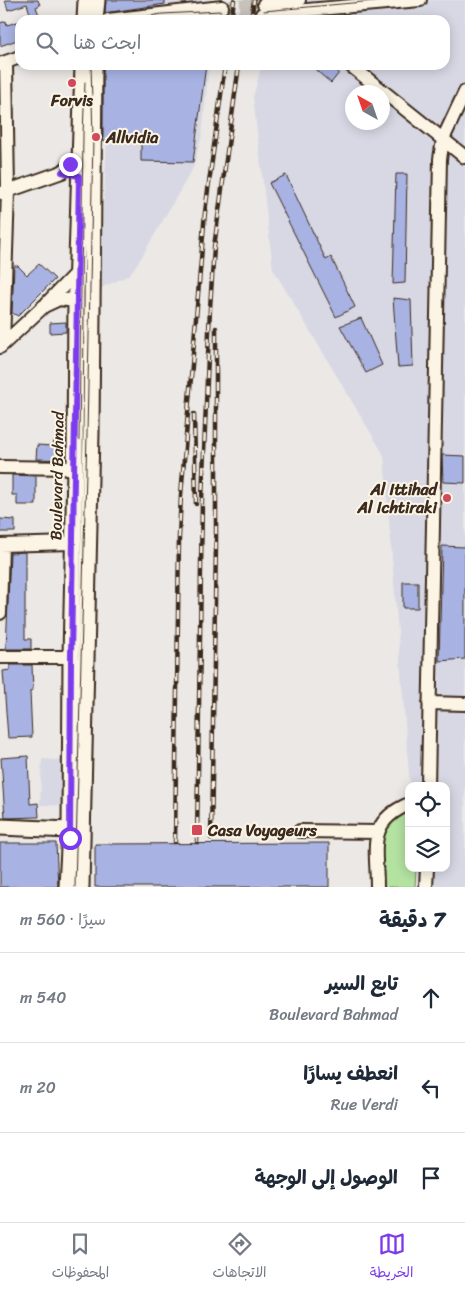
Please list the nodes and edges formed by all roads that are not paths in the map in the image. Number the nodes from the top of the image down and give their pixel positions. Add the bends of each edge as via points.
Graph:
1 (86, 0) edge
2 (97, 0) edge
3 (299, 0) edge
4 (420, 0) edge
5 (324, 8) junction
6 (282, 12) junction
7 (85, 15) edge
8 (96, 15) edge
9 (179, 15) edge
10 (215, 15) tunnel mouth
11 (286, 15) edge
12 (320, 15) edge
13 (15, 59) edge
14 (3, 63) edge
15 (83, 70) edge
16 (94, 70) edge
17 (356, 70) edge
18 (465, 92) edge
19 (443, 139) junction
20 (80, 157) junction
21 (465, 157) edge
22 (62, 172) junction
23 (79, 176) junction
24 (4, 193) edge
25 (77, 272) junction
26 (76, 301) junction
27 (44, 306) junction
28 (1, 346) edge
29 (0, 467) edge
30 (75, 468) junction
31 (72, 543) junction
32 (1, 545) edge
33 (0, 612) edge
34 (0, 657) edge
35 (71, 657) junction
36 (429, 703) junction
37 (465, 704) edge
38 (428, 782) edge
39 (405, 806) edge
40 (0, 827) edge
41 (300, 830) dead end
42 (377, 832) junction
43 (70, 834) junction
44 (0, 835) edge
45 (427, 872) edge
46 (67, 887) edge
47 (82, 887) edge
48 (378, 887) edge
49 (426, 887) edge

1 - 7 main road
2 - 8 main road
3 - 6 street via 263,9
4 - 5 street
5 - 6 street
5 - 12 street
6 - 11 street
9 - 10 street via 221,12
13 - 14 street
14 - 24 street
15 - 20 main road, Boulevard Bahmad
16 - 47 main road, Boulevard Bahmad
17 - 19 street
18 - 19 street
19 - 21 street
19 - 36 street via 437,262
20 - 22 street
20 - 23 main road, Boulevard Bahmad
22 - 23 street
22 - 24 street
23 - 25 main road, Boulevard Bahmad
24 - 28 street
25 - 26 main road, Boulevard Bahmad
25 - 27 street
26 - 27 street via 59,299
26 - 30 main road, Boulevard Bahmad
27 - 28 street
29 - 30 street
30 - 31 main road, Boulevard Bahmad
31 - 32 street
31 - 35 main road, Boulevard Bahmad
32 - 33 street
34 - 35 street
35 - 43 main road, Boulevard Bahmad
36 - 37 street
36 - 38 street
39 - 42 street via 385,818
40 - 43 main road
41 - 42 street
42 - 48 street
43 - 44 main road
43 - 46 main road, Boulevard Bahmad
45 - 49 street

